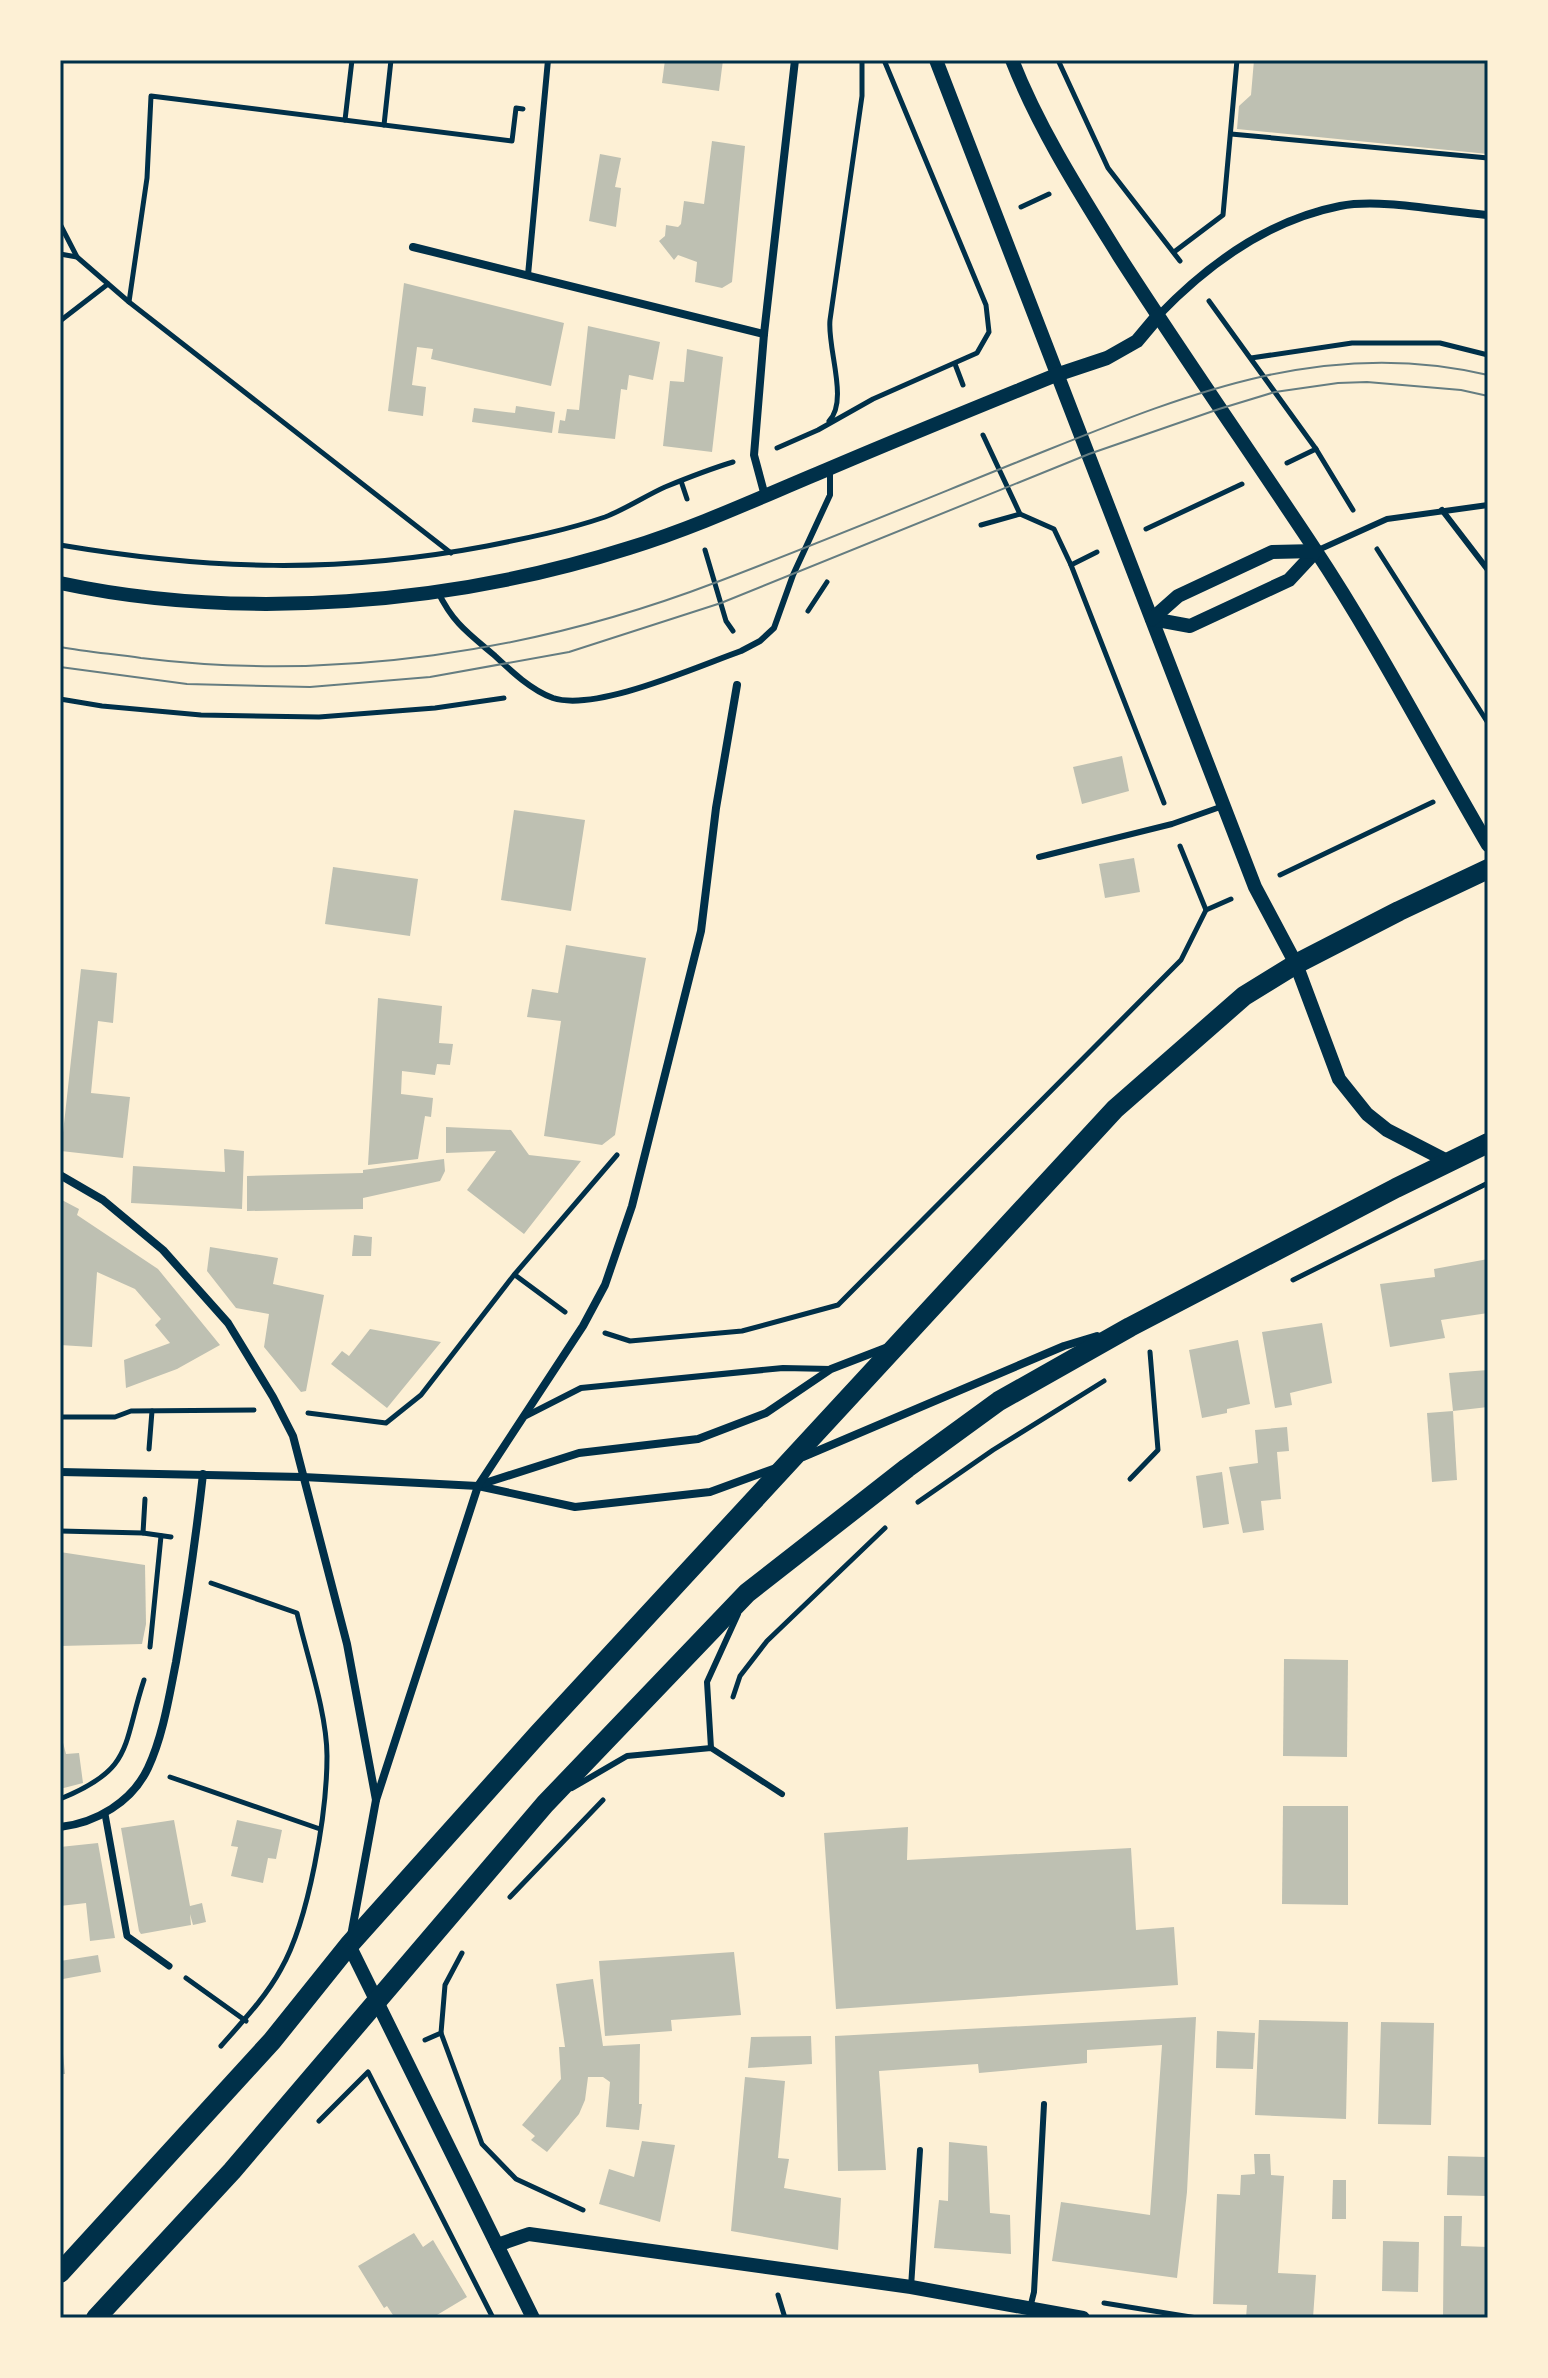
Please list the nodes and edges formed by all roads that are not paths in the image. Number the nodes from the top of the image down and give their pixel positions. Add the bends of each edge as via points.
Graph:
1 (548, 60) edge
2 (795, 60) edge
3 (936, 60) edge
4 (1012, 60) edge
5 (1488, 215) edge
6 (413, 247) dead end
7 (528, 275) junction
8 (1158, 316) junction
9 (764, 334) junction
10 (1056, 375) junction
11 (830, 468) junction
12 (765, 496) junction
13 (1488, 505) edge
14 (1442, 510) junction
15 (1316, 551) junction
16 (1488, 570) edge
17 (60, 583) edge
18 (438, 592) junction
19 (1152, 619) junction
20 (737, 685) dead end
21 (1223, 806) junction
22 (1488, 845) edge
23 (1039, 857) dead end
24 (1488, 869) edge
25 (1296, 964) junction
26 (1488, 1143) edge
27 (1449, 1162) junction
28 (60, 1175) edge
29 (1130, 1327) junction
30 (904, 1340) junction
31 (831, 1369) junction
32 (523, 1417) junction
33 (789, 1463) junction
34 (60, 1472) edge
35 (203, 1474) junction
36 (303, 1477) junction
37 (478, 1486) junction
38 (747, 1593) junction
39 (711, 1748) junction
40 (782, 1794) dead end
41 (376, 1800) junction
42 (545, 1804) junction
43 (105, 1814) junction
44 (60, 1827) edge
45 (349, 1945) junction
46 (169, 1966) road end
47 (377, 1998) junction
48 (1044, 2104) dead end
49 (920, 2150) dead end
50 (497, 2245) junction
51 (60, 2273) edge
52 (911, 2287) junction
53 (1030, 2309) junction
54 (96, 2318) edge
55 (533, 2318) edge
56 (1083, 2318) edge

1 - 7 lane
2 - 9 street
3 - 10 street
4 - 8 street via 1073,183
5 - 8 street via 1376,205 1342,206 1302,217 1255,236
6 - 7 street
7 - 9 street
8 - 10 street via 1137,341 1107,358
8 - 15 street
9 - 12 street via 754,455
10 - 11 street
10 - 19 street
11 - 12 street
11 - 18 lane via 830,495 774,628 741,651 606,699 553,698 528,684 450,616
12 - 18 street via 630,548
13 - 14 lane
14 - 15 lane via 1387,519
14 - 16 lane
15 - 19 street via 1272,552 1178,596
15 - 19 street via 1289,580 1190,626
15 - 22 street
17 - 18 street via 207,602 319,602
19 - 21 street
20 - 32 street via 701,931 632,1206 605,1285
21 - 23 lane
21 - 25 street via 1255,887
24 - 25 main road
25 - 27 street via 1339,1079 1387,1130
25 - 30 main road via 1244,996 1115,1109
26 - 27 main road
27 - 29 main road
28 - 36 street via 103,1200 163,1250 228,1323 293,1436
29 - 33 street via 1064,1346
29 - 38 main road via 999,1401
30 - 31 street
30 - 33 main road
31 - 32 lane via 783,1368 581,1388
31 - 37 street via 766,1413 698,1439 579,1453
32 - 37 street
33 - 37 street via 710,1492 575,1507
33 - 45 main road
34 - 35 street
35 - 36 street
35 - 43 street via 167,1707 147,1769
36 - 37 street
36 - 41 street via 347,1644
37 - 41 street
38 - 39 lane via 707,1682
38 - 42 main road
39 - 40 lane
39 - 42 lane via 627,1756
41 - 45 street
42 - 47 main road
43 - 44 street
43 - 46 street via 127,1936
45 - 47 street
45 - 51 main road via 272,2041
47 - 50 street
47 - 54 main road via 232,2171
48 - 53 lane
49 - 52 lane
50 - 52 street via 529,2234
50 - 55 street
52 - 53 street
53 - 56 street

